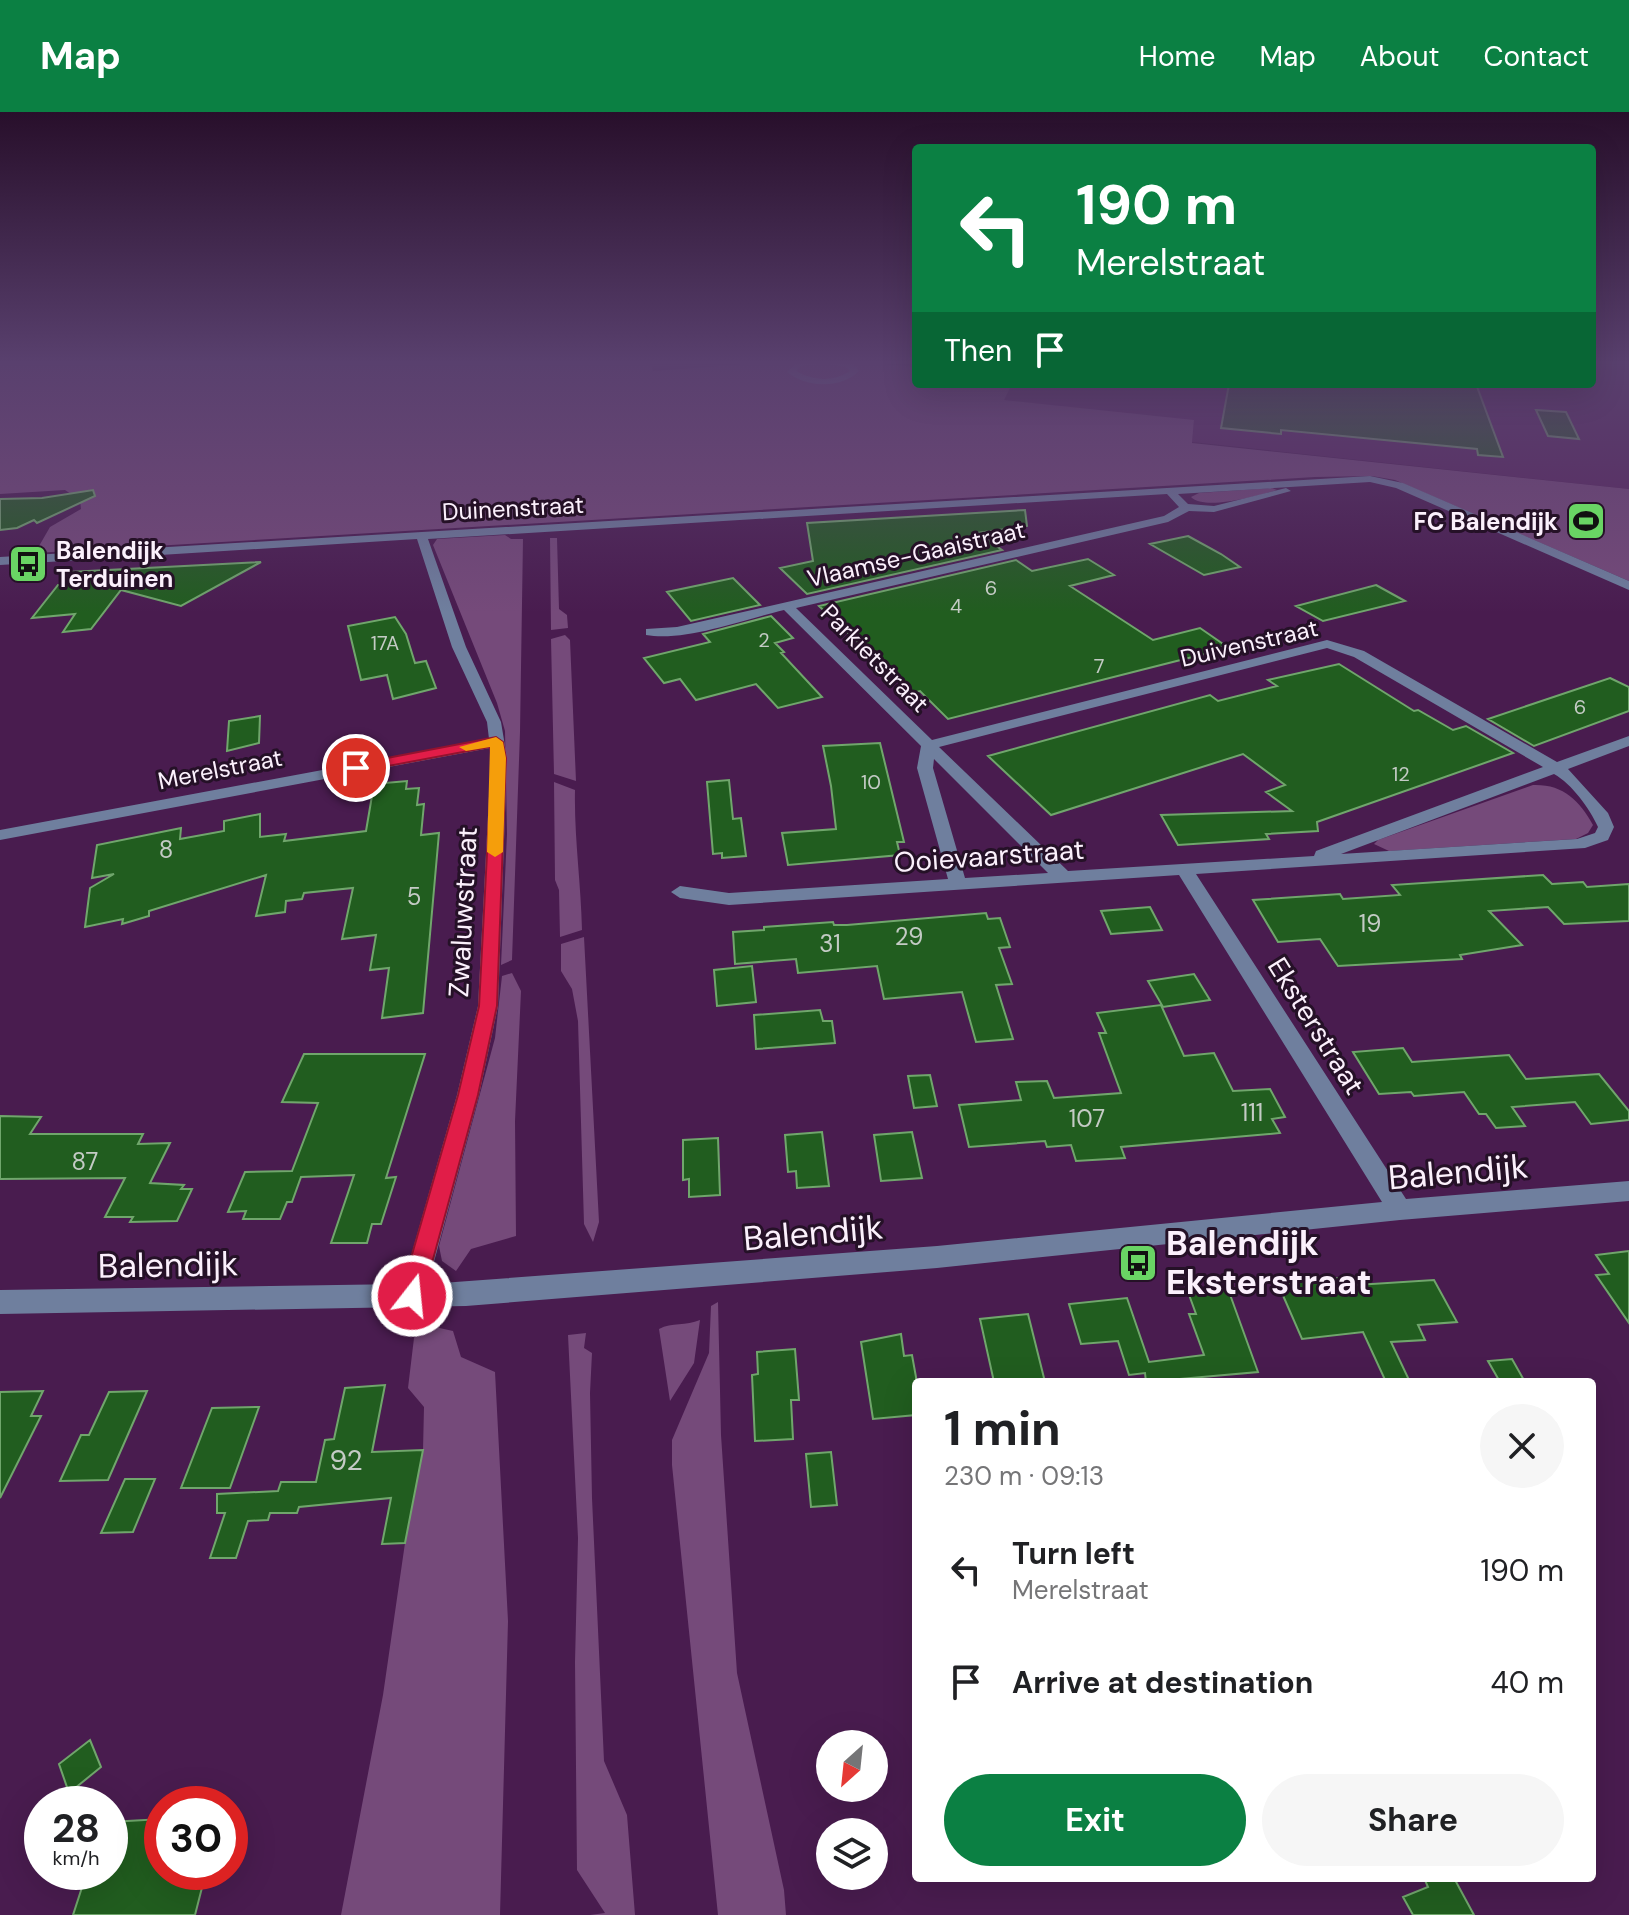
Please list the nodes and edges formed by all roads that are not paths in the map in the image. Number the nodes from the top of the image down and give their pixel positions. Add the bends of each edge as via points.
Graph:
1 (1285, 483) junction
2 (1169, 490) junction
3 (1185, 507) junction
4 (421, 535) junction
5 (0, 561) edge
6 (1629, 586) edge
7 (787, 606) junction
8 (651, 632) dead end
9 (1629, 741) edge
10 (496, 742) junction
11 (929, 745) junction
12 (1555, 768) junction
13 (0, 835) edge
14 (1300, 863) junction
15 (1185, 871) junction
16 (1065, 879) junction
17 (959, 886) junction
18 (680, 892) dead end
19 (1629, 1191) edge
20 (1400, 1210) junction
21 (412, 1296) junction
22 (0, 1302) edge

1 - 2 street, Duinenstraat
1 - 3 street, Vlaamse-Gaaistraat via 1281,494 1214,509
1 - 6 street, Duinenstraat via 1390,482
2 - 3 street
2 - 4 street, Duinenstraat
3 - 7 street, Vlaamse-Gaaistraat via 1168,519
4 - 5 street, Duinenstraat
4 - 10 street, Zwaluwstraat via 459,647 494,722
7 - 8 street, Vlaamse-Gaaistraat
7 - 11 street, Parkietstraat
9 - 12 street, Ooievaarstraat
10 - 13 street, Merelstraat
10 - 21 street, Zwaluwstraat via 488,1006
11 - 12 street, Duivenstraat via 1327,644 1359,654
11 - 16 street, Parkietstraat
11 - 17 street, Parkietstraat via 925,768
12 - 14 street, Ooievaarstraat
12 - 14 street, Ooievaarstraat via 1569,776 1602,817 1602,836 1579,844
14 - 15 street, Ooievaarstraat
15 - 16 street, Ooievaarstraat
15 - 20 street, Eksterstraat
16 - 17 street, Ooievaarstraat
17 - 18 street, Ooievaarstraat via 729,899
19 - 20 street, Balendijk
20 - 21 street, Balendijk via 922,1258
21 - 22 street, Balendijk

